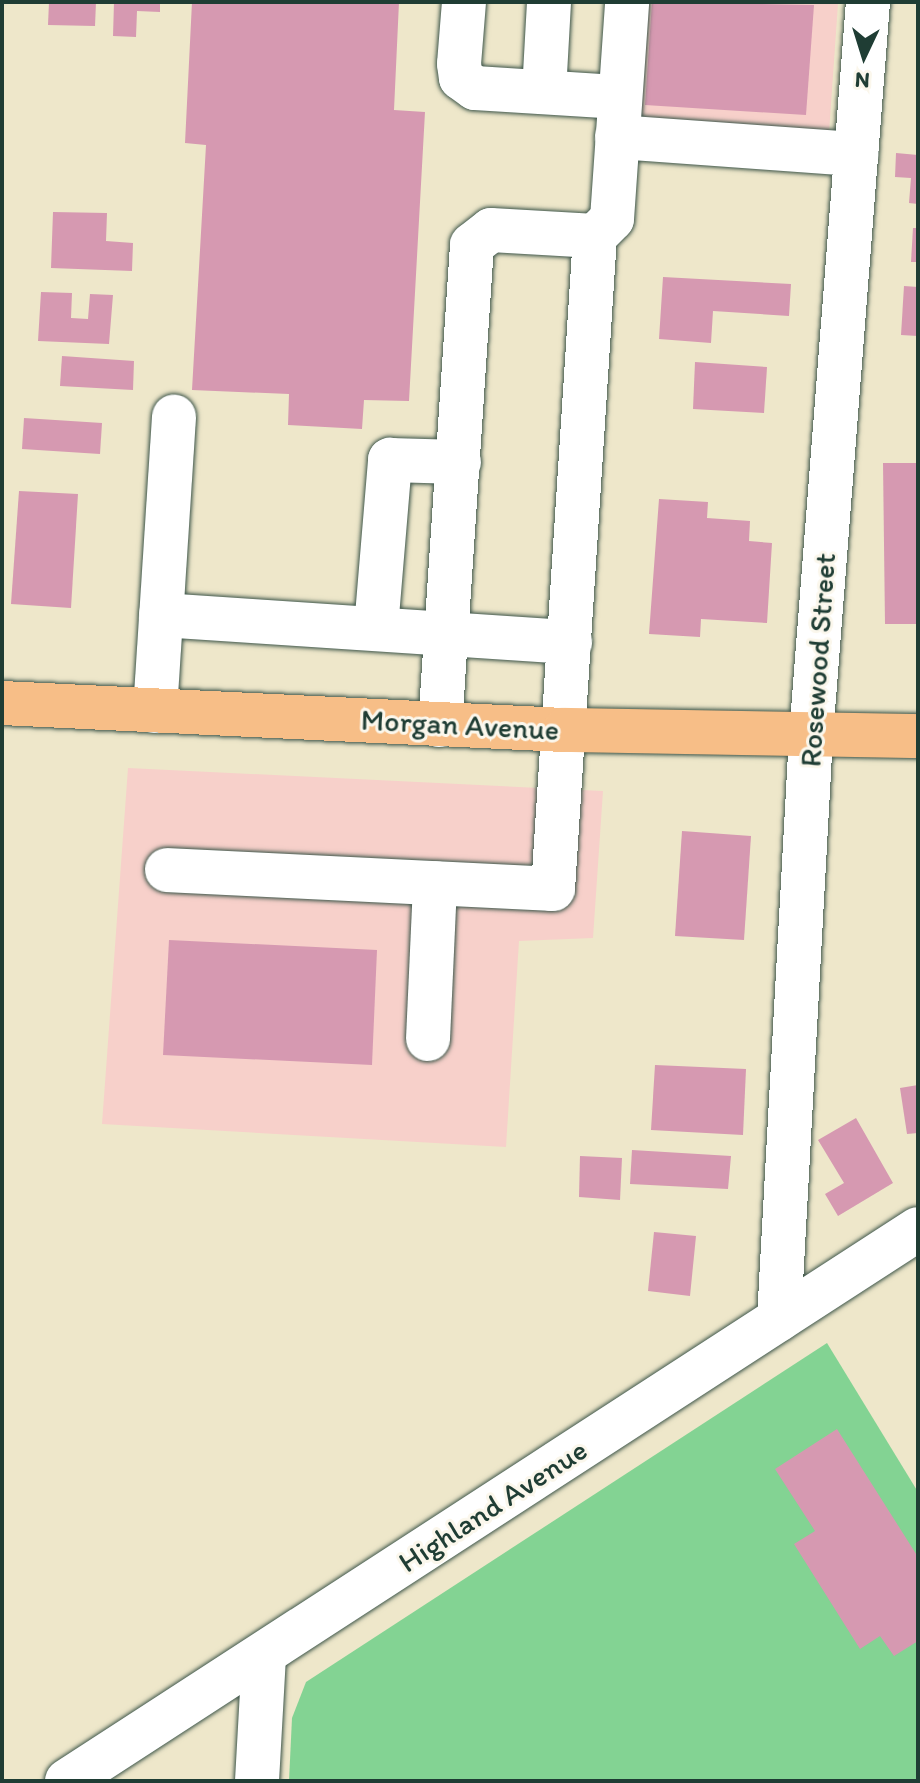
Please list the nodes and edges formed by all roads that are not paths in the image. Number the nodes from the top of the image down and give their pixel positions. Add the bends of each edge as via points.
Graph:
1 (464, 2) edge
2 (549, 2) edge
3 (627, 2) edge
4 (868, 2) edge
5 (544, 92) junction
6 (618, 117) junction
7 (856, 154) junction
8 (595, 236) junction
9 (174, 417) dead end
10 (459, 462) junction
11 (161, 615) junction
12 (376, 628) junction
13 (447, 633) junction
14 (570, 642) junction
15 (2, 703) edge
16 (155, 711) junction
17 (440, 725) junction
18 (565, 730) junction
19 (811, 736) junction
20 (918, 736) edge
21 (167, 870) dead end
22 (435, 883) junction
23 (428, 1039) dead end
24 (918, 1229) edge
25 (779, 1319) junction
26 (264, 1656) junction
27 (67, 1781) edge
28 (257, 1781) edge

1 - 5 street via 461,78 475,88
2 - 5 street
3 - 6 street
4 - 7 street, Rosewood Street
5 - 6 street
6 - 7 street
6 - 8 street via 612,219
7 - 19 street, Rosewood Street
8 - 10 street via 478,235
8 - 14 street
9 - 11 street
10 - 12 street via 390,460
10 - 13 street
11 - 12 street
11 - 16 street
12 - 13 street
13 - 14 street
13 - 17 street
14 - 18 street
15 - 16 main road, Morgan Avenue
16 - 17 main road, Morgan Avenue
17 - 18 main road, Morgan Avenue
18 - 19 main road, Morgan Avenue
18 - 22 street via 553,889
19 - 20 main road, Morgan Avenue
19 - 25 street, Rosewood Street
21 - 22 street
22 - 23 street
24 - 25 street, Highland Avenue
25 - 26 street, Highland Avenue
26 - 27 street, Highland Avenue
26 - 28 street

